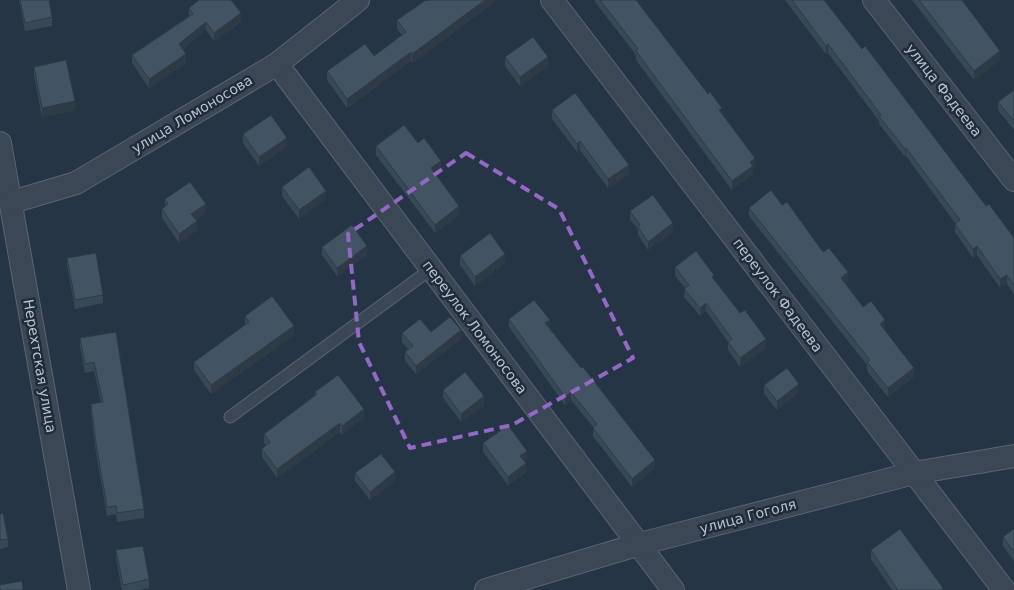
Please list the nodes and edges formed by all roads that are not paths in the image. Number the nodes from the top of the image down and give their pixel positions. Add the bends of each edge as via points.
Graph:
1 (358, 0) edge
2 (552, 0) edge
3 (874, 0) edge
4 (277, 64) junction
5 (0, 143) edge
6 (1014, 180) edge
7 (12, 202) junction
8 (432, 269) junction
9 (230, 417) dead end
10 (1014, 456) edge
11 (914, 472) junction
12 (640, 544) junction
13 (79, 590) edge
14 (486, 590) edge
15 (673, 590) edge
16 (1004, 590) edge

1 - 4 street, улица Ломоносова
2 - 11 street, переулок Фадеева
3 - 6 street, улица Фадеева
4 - 7 street, улица Ломоносова via 76,183
4 - 8 street, переулок Ломоносова
5 - 7 street, Нерехтская улица
7 - 13 street, Нерехтская улица
8 - 9 lane
8 - 12 street, переулок Ломоносова
10 - 11 street, улица Гоголя
11 - 12 street, улица Гоголя
11 - 16 street, переулок Фадеева
12 - 14 street, улица Гоголя
12 - 15 street, переулок Ломоносова

